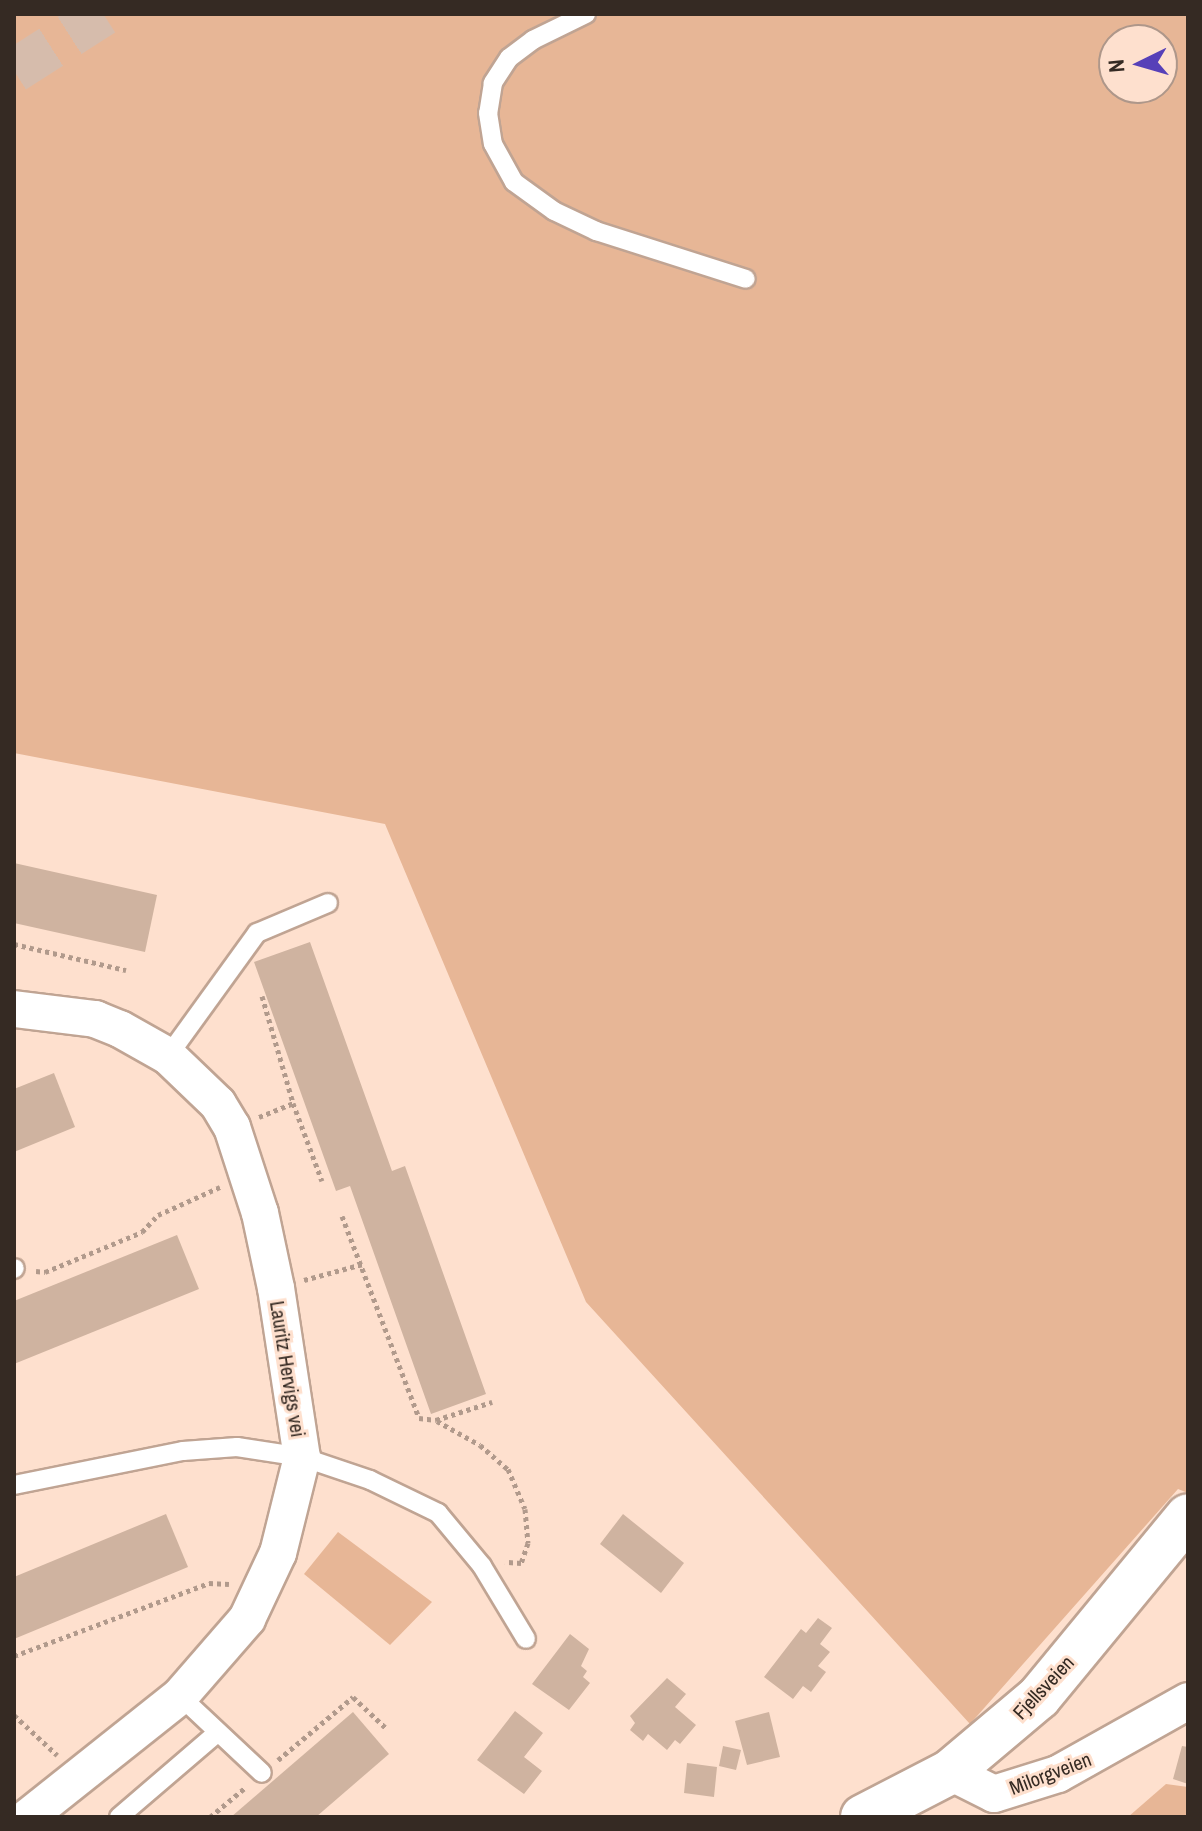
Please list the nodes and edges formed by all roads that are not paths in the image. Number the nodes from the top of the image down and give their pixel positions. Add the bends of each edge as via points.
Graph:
1 (586, 14) edge
2 (746, 279) dead end
3 (328, 903) dead end
4 (14, 1009) edge
5 (168, 1056) junction
6 (302, 1457) junction
7 (14, 1485) edge
8 (1188, 1516) edge
9 (526, 1639) dead end
10 (180, 1696) junction
11 (1188, 1701) edge
12 (218, 1732) junction
13 (950, 1772) junction
14 (262, 1773) road end
15 (28, 1817) edge
16 (119, 1817) edge
17 (863, 1817) edge

1 - 2 lane via 533,40 509,58 493,83 488,113 493,144 514,182 554,211 596,231
3 - 5 lane via 257,933
4 - 5 street, Lauritz Hervigs vei via 95,1019
5 - 6 street, Lauritz Hervigs vei via 218,1104 248,1174 276,1288
6 - 7 lane via 237,1447 183,1451
6 - 9 lane via 370,1480 438,1513 482,1566
6 - 10 street, Lauritz Hervigs vei via 278,1553 247,1619
8 - 13 main road, Fjellsveien via 1039,1697
10 - 12 lane
10 - 15 street, Lauritz Hervigs vei
11 - 13 street, Milorgveien via 1058,1774 994,1794
12 - 14 lane
12 - 16 lane
13 - 17 main road, Fjellsveien

